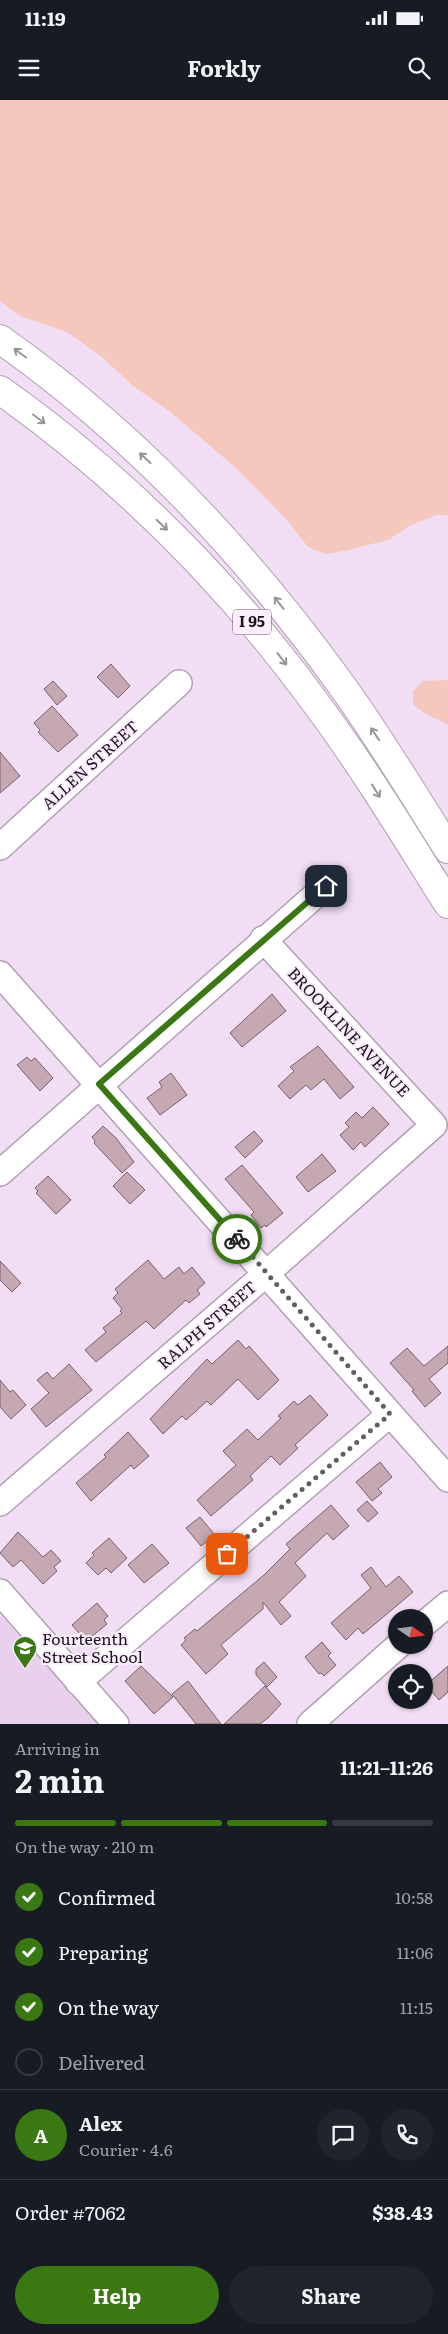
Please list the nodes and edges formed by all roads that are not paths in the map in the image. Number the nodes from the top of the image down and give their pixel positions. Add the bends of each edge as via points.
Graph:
1 (0, 339) edge
2 (0, 390) edge
3 (179, 683) dead end
4 (0, 846) edge
5 (448, 849) edge
6 (326, 886) dead end
7 (448, 904) edge
8 (263, 940) junction
9 (0, 974) edge
10 (99, 1084) junction
11 (434, 1125) joint
12 (0, 1173) edge
13 (267, 1273) junction
14 (390, 1414) junction
15 (448, 1479) edge
16 (0, 1503) edge
17 (0, 1592) edge
18 (448, 1604) edge
19 (433, 1616) edge
20 (389, 1654) edge
21 (78, 1682) junction
22 (111, 1722) edge
23 (310, 1724) edge

5 -> 1 highway, I 95 via 345,691 237,553 195,507 115,430
2 -> 7 highway, I 95 via 107,474 197,559 238,605 351,752
3 - 4 street, ALLEN STREET
6 - 8 street
8 - 10 street
8 - 11 street, BROOKLINE AVENUE
9 - 10 street
10 - 12 street
10 - 13 street
11 - 13 street, RALPH STREET
13 - 14 street
13 - 16 street, RALPH STREET
14 - 15 street
14 - 21 street
17 - 21 street
18 - 19 street
20 - 23 street
21 - 22 street

